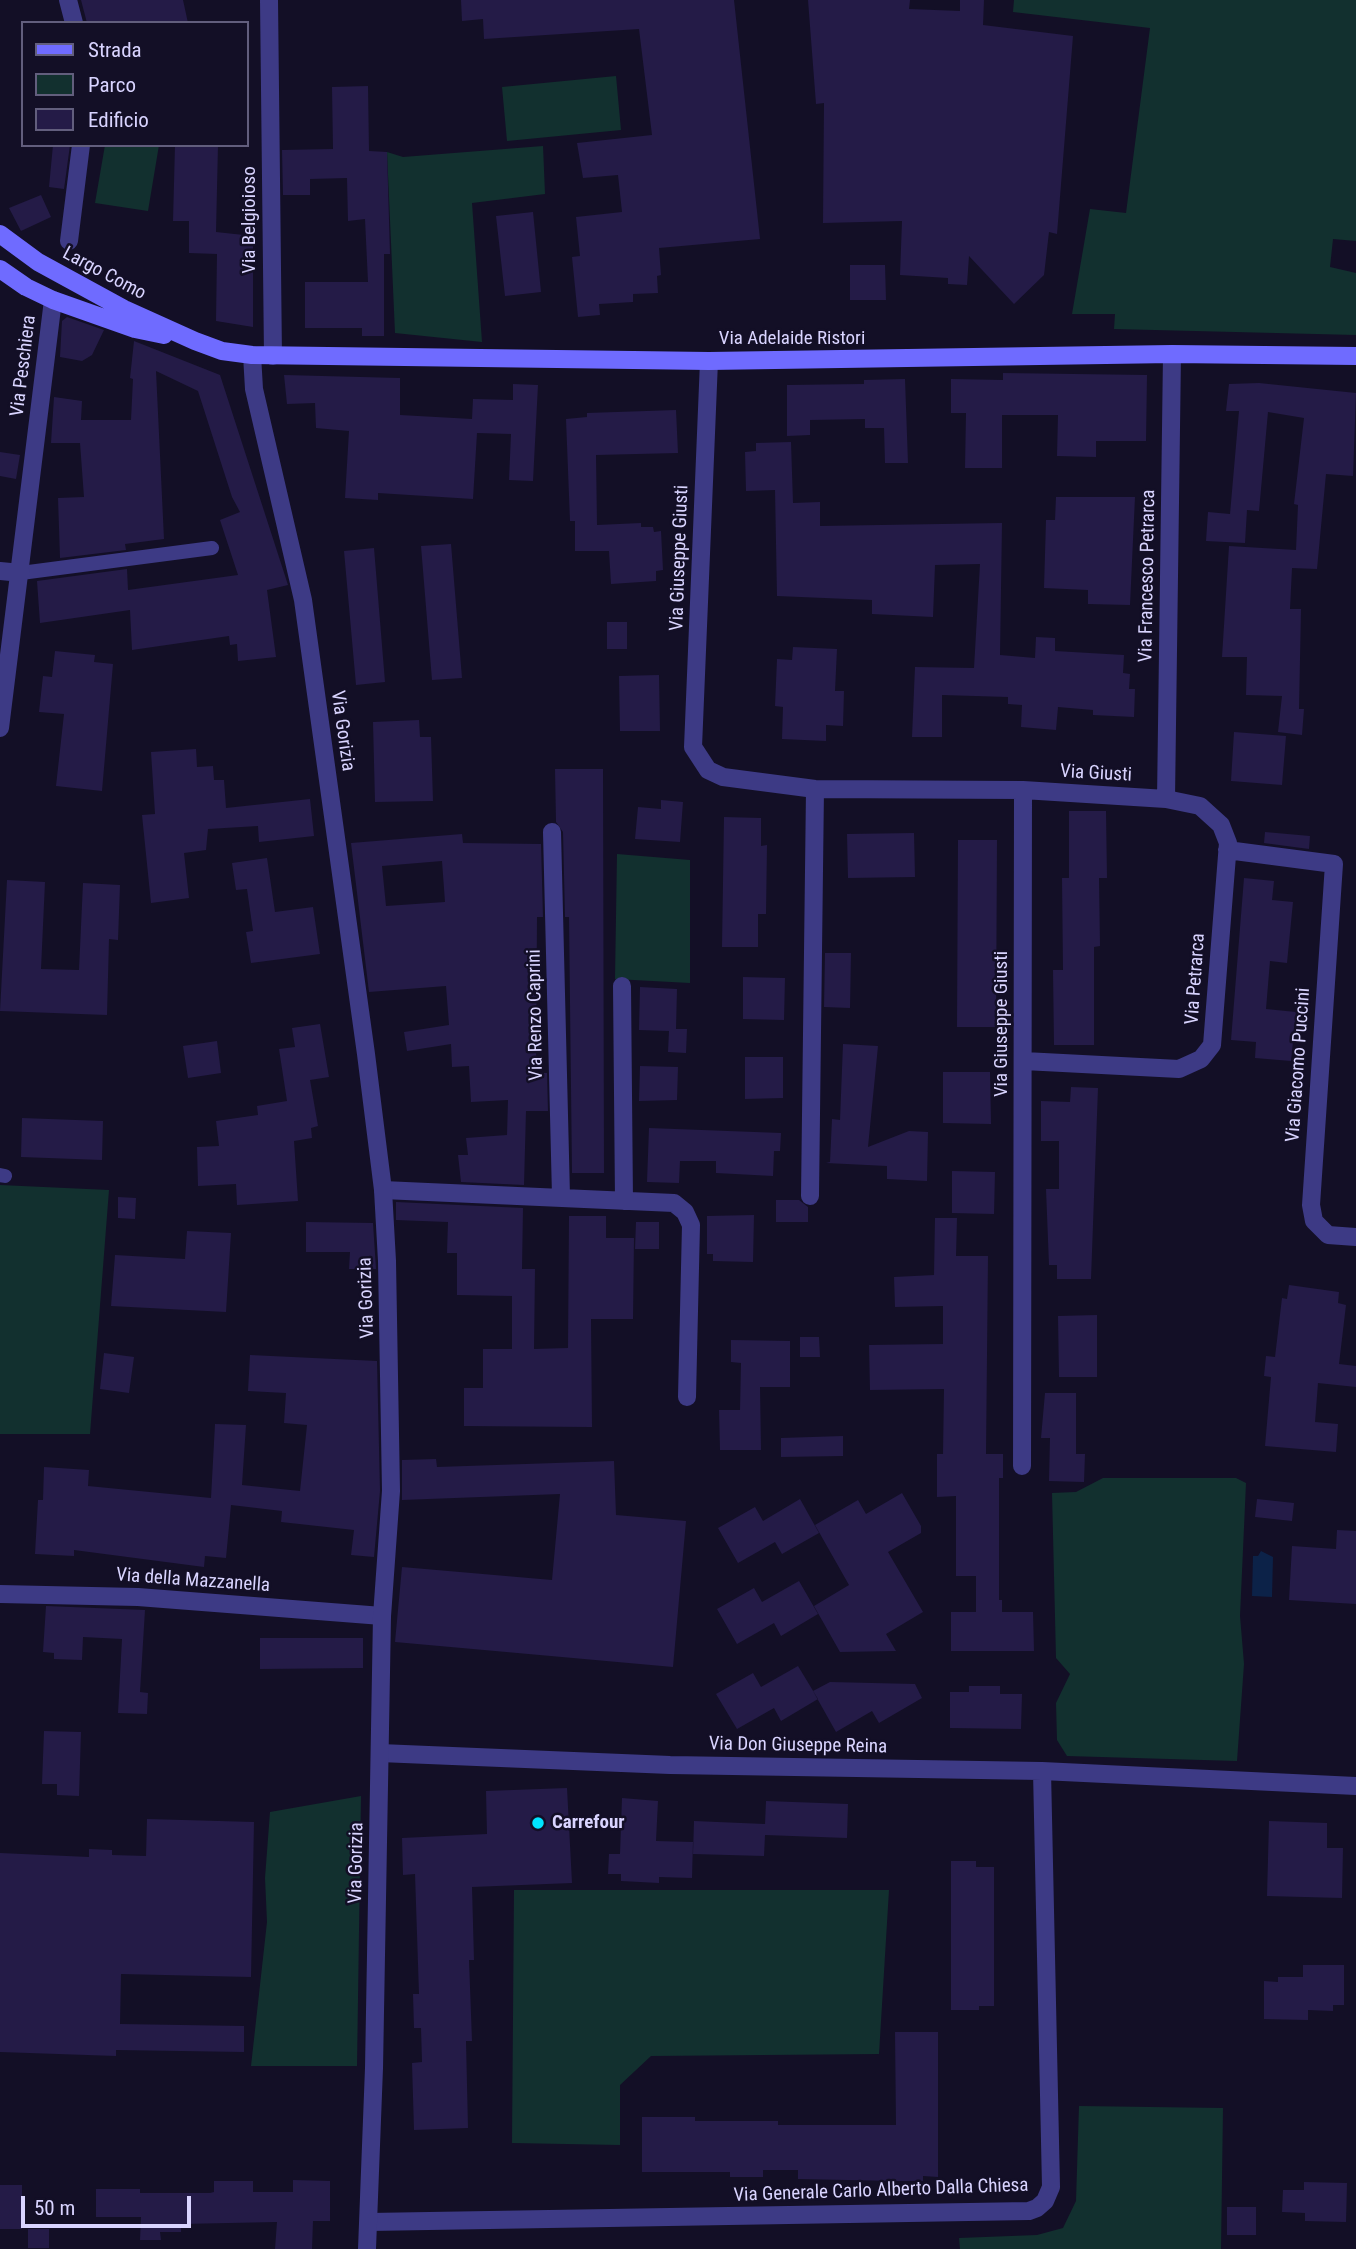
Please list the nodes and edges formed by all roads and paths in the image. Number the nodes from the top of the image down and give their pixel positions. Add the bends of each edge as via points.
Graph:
1 (68, 0) edge
2 (270, 0) edge
3 (73, 21) edge
4 (81, 147) edge
5 (0, 234) edge
6 (69, 241) dead end
7 (2, 273) edge
8 (53, 300) junction
9 (195, 341) junction
10 (1172, 354) junction
11 (252, 355) junction
12 (273, 356) junction
13 (1356, 356) edge
14 (709, 361) junction
15 (212, 548) dead end
16 (0, 571) edge
17 (21, 573) junction
18 (0, 729) edge
19 (815, 789) junction
20 (1023, 790) junction
21 (1166, 799) junction
22 (552, 832) dead end
23 (1227, 850) junction
24 (622, 986) dead end
25 (1024, 1061) junction
26 (383, 1190) junction
27 (561, 1196) junction
28 (810, 1196) dead end
29 (624, 1201) junction
30 (1356, 1237) edge
31 (687, 1397) dead end
32 (1022, 1466) dead end
33 (0, 1594) edge
34 (382, 1616) junction
35 (380, 1753) junction
36 (1042, 1771) junction
37 (1356, 1786) edge
38 (369, 2222) junction
39 (367, 2249) edge

1 - 3 street
2 - 12 street, Via Belgioioso
4 - 6 street
5 - 9 main road, Largo Como via 60,275
7 - 8 main road, Largo Como
8 - 9 main road, Largo Como via 135,329
8 - 17 street, Via Peschiera
9 - 11 main road, Largo Como
10 - 13 main road, Via Adelaide Ristori
10 - 14 main road, Via Adelaide Ristori
10 - 21 street, Via Francesco Petrarca
11 - 12 main road, Via Adelaide Ristori
11 - 26 street, Via Gorizia via 254,389 303,600
12 - 14 main road, Via Adelaide Ristori
14 - 19 street, Via Giuseppe Giusti via 693,747 708,769 723,777
15 - 17 lane
16 - 17 street
17 - 18 street, Via Peschiera
19 - 20 street, Via Giuseppe Giusti
19 - 28 street
20 - 21 street, Via Giusti
20 - 25 street, Via Giuseppe Giusti
21 - 23 street, Via Petrarca via 1211,813 1221,825
22 - 27 street, Via Renzo Caprini
23 - 25 street, Via Petrarca via 1212,1045 1201,1059 1179,1069
23 - 30 street, Via Giacomo Puccini via 1334,864 1311,1205 1314,1221 1328,1235
24 - 29 street
25 - 32 street, Via Giuseppe Giusti
26 - 27 street
26 - 34 street, Via Gorizia via 392,1465
27 - 29 street
29 - 31 street via 674,1203 691,1225
33 - 34 street, Via della Mazzanella via 138,1597
34 - 35 street, Via Gorizia
35 - 36 street, Via Don Giuseppe Reina via 656,1765
35 - 38 street, Via Gorizia
36 - 37 street, Via Don Giuseppe Reina
36 - 38 street, Via Generale Carlo Alberto Dalla Chiesa via 1051,2187 1037,2208
38 - 39 street, Via Gorizia

